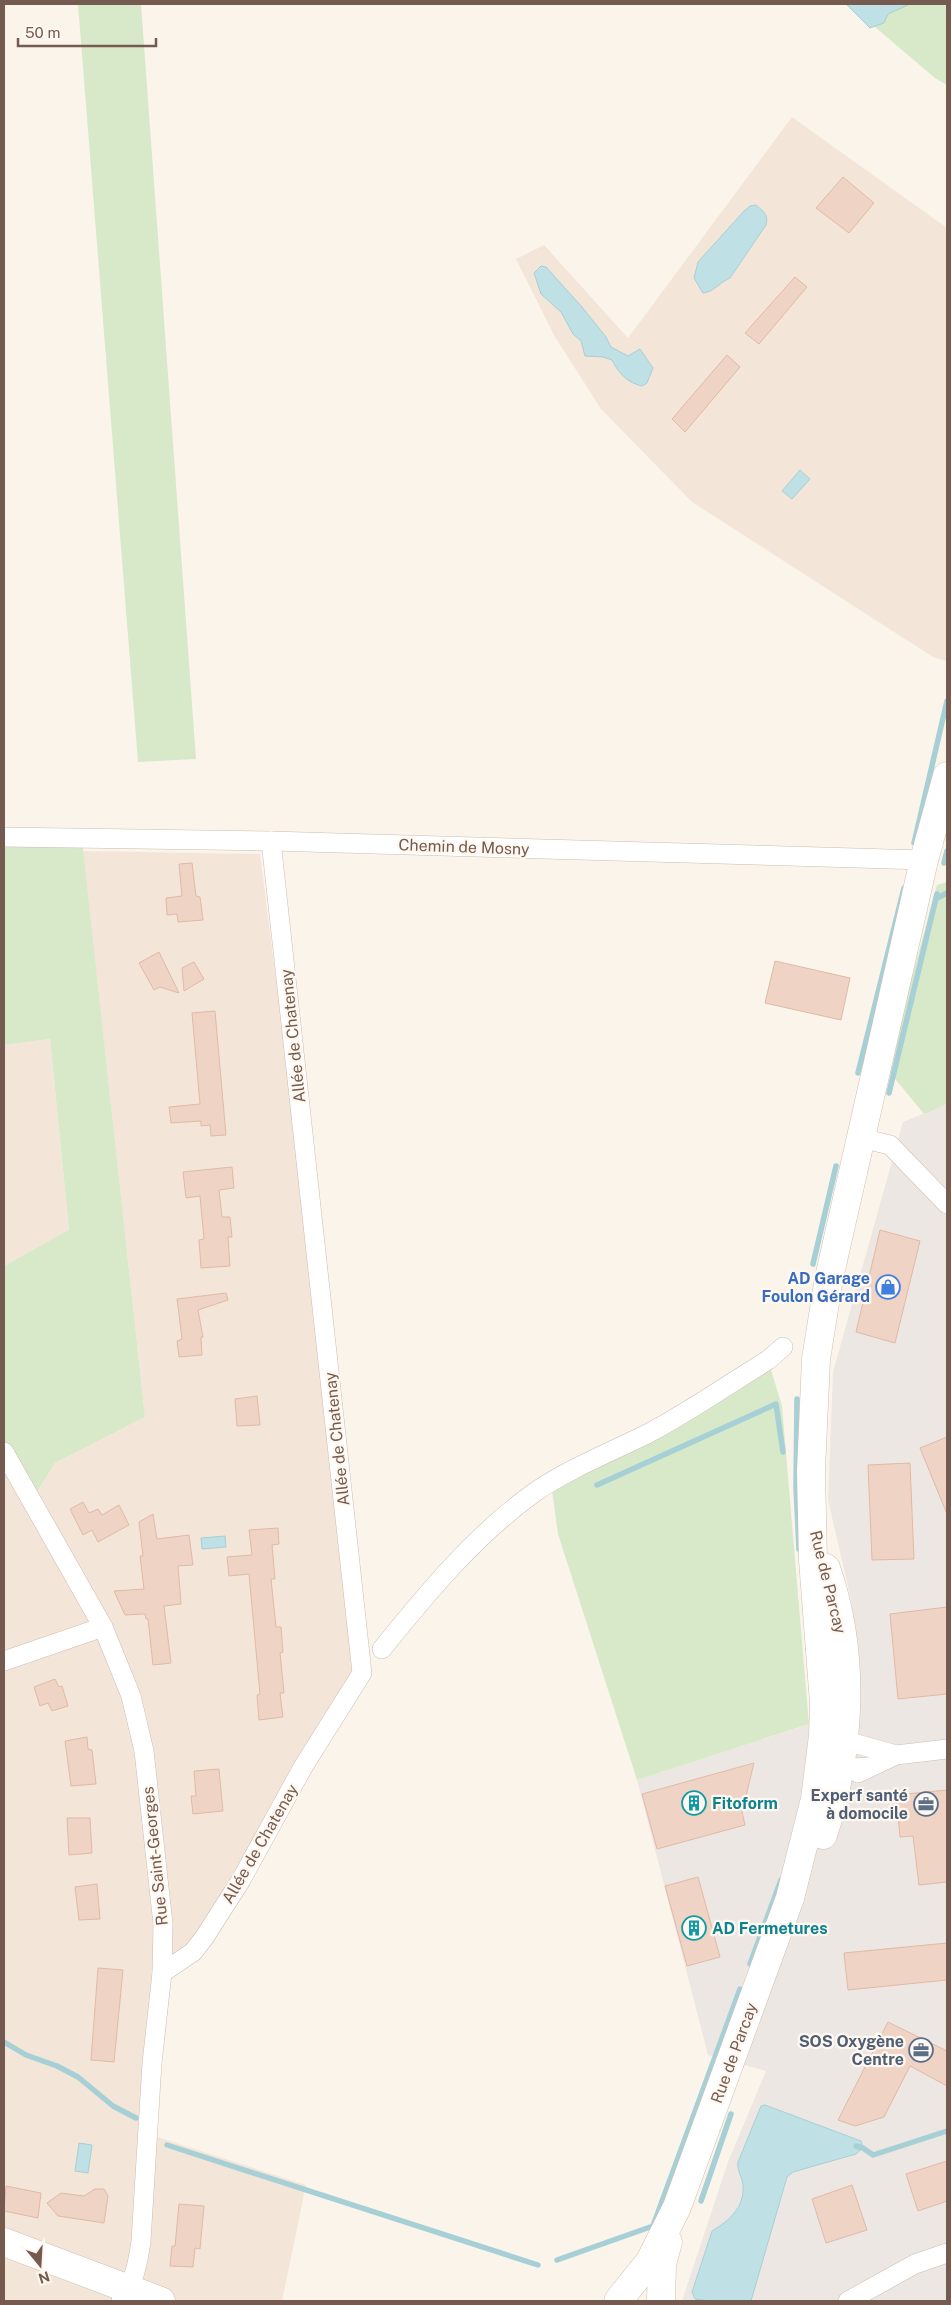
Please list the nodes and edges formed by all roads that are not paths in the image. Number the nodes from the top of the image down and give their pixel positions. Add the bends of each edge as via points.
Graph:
1 (947, 776) edge
2 (4, 837) edge
3 (271, 842) junction
4 (924, 860) junction
5 (861, 1138) junction
6 (947, 1204) edge
7 (783, 1347) dead end
8 (4, 1452) edge
9 (813, 1519) junction
10 (102, 1627) junction
11 (4, 1661) edge
12 (362, 1673) junction
13 (947, 1749) edge
14 (896, 1755) junction
15 (842, 1761) junction
16 (162, 1973) junction
17 (677, 2207) junction
18 (4, 2242) edge
19 (947, 2253) edge
20 (125, 2296) edge
21 (161, 2301) edge
22 (619, 2301) edge
23 (651, 2301) edge
24 (661, 2301) edge
25 (848, 2301) edge

1 - 4 street
2 - 3 street, Chemin de Mosny
3 - 4 street, Chemin de Mosny
3 - 12 street, Allée de Chatenay
4 - 5 street
5 - 6 street via 890,1145
5 - 9 street via 821,1319 813,1416
7 - 12 street via 768,1360 651,1432 535,1492 459,1559
8 - 10 street, Rue Saint-Georges
9 - 15 street, Rue de Parcay via 841,1626 844,1664
9 - 15 street, Rue de Parcay via 824,1703 823,1736
10 - 11 street
10 - 16 street, Rue Saint-Georges via 132,1696 144,1751 162,1908
12 - 16 street, Allée de Chatenay via 303,1767 241,1880 204,1938 193,1952
13 - 14 street
14 - 15 street
14 - 15 street
15 - 17 street, Rue de Parcay via 822,1835 790,1898
16 - 20 street, Rue Saint-Georges via 152,2063 141,2242 137,2267
17 - 22 street, Rue de Parcay via 650,2261
17 - 24 street, Rue de Parcay via 662,2264
18 - 20 street
19 - 25 street via 915,2264
20 - 21 street
22 - 23 street via 636,2297

